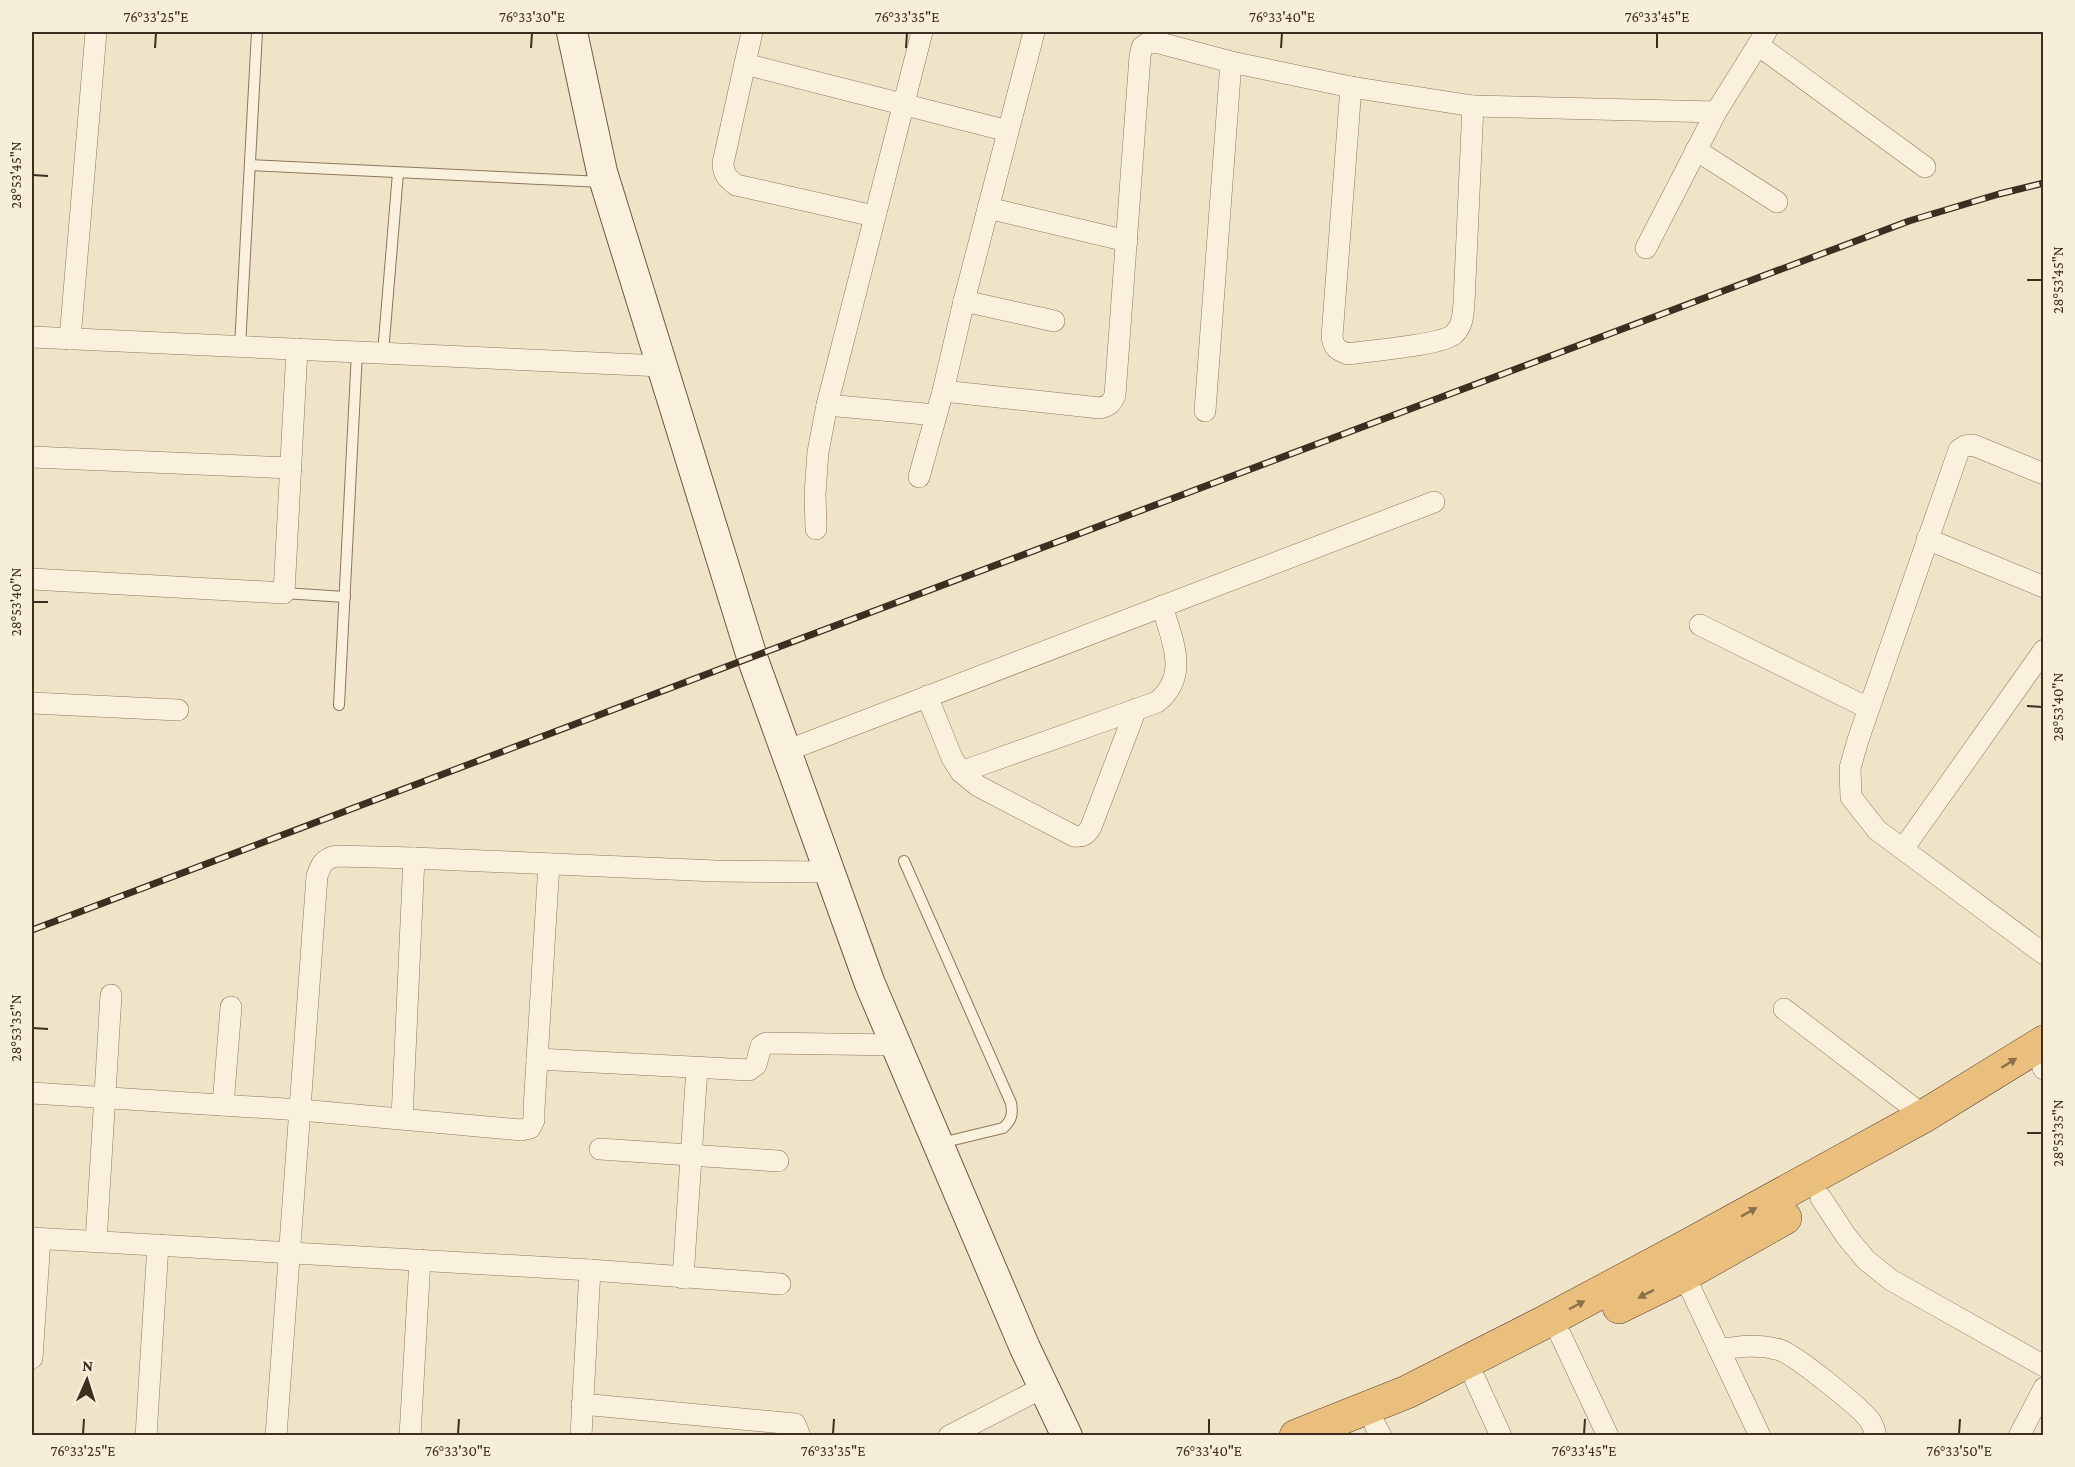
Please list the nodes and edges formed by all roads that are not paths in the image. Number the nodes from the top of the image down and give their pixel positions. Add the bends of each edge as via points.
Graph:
1 (96, 32) edge
2 (257, 32) edge
3 (572, 32) edge
4 (752, 32) edge
5 (922, 32) edge
6 (1034, 32) edge
7 (1168, 38) edge
8 (1762, 38) edge
9 (1231, 62) junction
10 (745, 64) junction
11 (1351, 87) junction
12 (904, 105) junction
13 (1473, 106) junction
14 (1716, 112) junction
15 (1008, 131) junction
16 (1696, 150) junction
17 (250, 165) junction
18 (1925, 166) dead end
19 (398, 173) junction
20 (605, 182) junction
21 (1777, 202) dead end
22 (988, 208) junction
23 (874, 216) junction
24 (1127, 241) junction
25 (1646, 248) dead end
26 (963, 301) junction
27 (1054, 321) dead end
28 (32, 337) edge
29 (70, 339) junction
30 (240, 347) junction
31 (297, 349) junction
32 (357, 352) junction
33 (383, 353) junction
34 (662, 366) junction
35 (943, 392) junction
36 (827, 405) junction
37 (1205, 411) dead end
38 (936, 415) junction
39 (32, 457) edge
40 (291, 468) junction
41 (2043, 474) edge
42 (919, 477) dead end
43 (1434, 502) dead end
44 (816, 529) dead end
45 (1927, 539) junction
46 (32, 579) edge
47 (2043, 587) edge
48 (284, 593) junction
49 (345, 597) junction
50 (1162, 606) junction
51 (1700, 626) dead end
52 (2043, 650) edge
53 (927, 696) junction
54 (32, 703) edge
55 (339, 705) dead end
56 (1869, 708) junction
57 (1136, 709) junction
58 (178, 710) dead end
59 (786, 751) junction
60 (961, 772) junction
61 (1903, 849) junction
62 (414, 858) junction
63 (904, 861) dead end
64 (549, 864) junction
65 (830, 872) junction
66 (2043, 954) edge
67 (111, 995) dead end
68 (231, 1007) dead end
69 (1784, 1009) dead end
70 (2043, 1042) edge
71 (896, 1045) junction
72 (537, 1059) junction
73 (697, 1068) junction
74 (2043, 1069) edge
75 (32, 1093) edge
76 (105, 1097) junction
77 (223, 1105) junction
78 (301, 1110) junction
79 (1924, 1116) junction
80 (402, 1118) junction
81 (938, 1144) junction
82 (600, 1149) dead end
83 (692, 1155) junction
84 (778, 1161) dead end
85 (1821, 1198) junction
86 (36, 1239) edge
87 (96, 1242) junction
88 (158, 1245) junction
89 (291, 1253) junction
90 (420, 1260) junction
91 (590, 1270) junction
92 (1684, 1275) junction
93 (683, 1278) junction
94 (780, 1284) dead end
95 (1561, 1336) junction
96 (1719, 1350) junction
97 (32, 1358) edge
98 (2043, 1366) edge
99 (1474, 1379) junction
100 (1044, 1387) junction
101 (2043, 1389) edge
102 (582, 1404) junction
103 (1368, 1432) edge
104 (962, 1433) edge
105 (146, 1436) edge
106 (276, 1436) edge
107 (410, 1436) edge
108 (580, 1436) edge
109 (800, 1436) edge
110 (1067, 1436) edge
111 (1296, 1436) edge
112 (1501, 1436) edge
113 (1608, 1436) edge
114 (1760, 1436) edge
115 (1876, 1436) edge
116 (2019, 1436) edge

1 - 29 street
2 - 17 lane
3 - 20 main road
4 - 10 street
5 - 12 street
6 - 15 street
7 - 9 street
7 - 24 street via 1148,43 1142,47 1140,56
8 - 14 street
8 - 18 street
9 - 11 street
9 - 37 street
10 - 12 street
10 - 23 street via 723,163 728,179 736,185
11 - 13 street
11 - 13 street via 1332,337 1338,351 1348,354 1436,341 1453,336 1459,327 1464,303
12 - 15 street
12 - 23 street
13 - 14 street
14 - 16 street
15 - 22 street
16 - 21 street
16 - 25 street
17 - 19 lane
17 - 30 lane
19 - 20 lane
19 - 33 lane
20 - 34 main road
22 - 24 street
22 - 26 street
23 - 36 street
24 - 35 street via 1115,395 1107,407
26 - 27 street
26 - 35 street
28 - 29 street
29 - 30 street
30 - 31 street
31 - 32 street
31 - 40 street
32 - 33 street
32 - 49 lane
33 - 34 street
34 - 59 main road via 752,657
35 - 38 street
36 - 38 street
36 - 44 street via 818,452
38 - 42 street
39 - 40 street
40 - 48 street
41 - 45 street via 1983,448 1965,446 1956,456
43 - 50 street
45 - 47 street
45 - 56 street
46 - 48 street
48 - 49 lane
49 - 55 lane
50 - 53 street
50 - 57 street via 1175,651 1174,679 1167,694 1157,702
51 - 56 street
52 - 61 street
53 - 59 street
53 - 60 street
54 - 58 street
56 - 61 street via 1851,768 1851,797 1877,830
57 - 60 street
57 - 60 street via 1091,827 1081,837 978,786
59 - 65 main road
61 - 66 street
62 - 64 street
62 - 78 street via 336,856 326,858 321,865 317,876
62 - 80 street
63 - 81 lane via 1013,1114 1003,1128
64 - 65 street via 716,872
64 - 72 street
65 - 71 main road
67 - 76 street
68 - 77 street
69 - 79 street
79 -> 70 highway
71 - 73 street via 773,1042 761,1046 756,1065 749,1070
71 - 81 main road
72 - 73 street
72 - 80 street via 534,1120 530,1128
73 - 83 street
74 - 85 highway
75 - 76 street
76 - 77 street
76 - 87 street
77 - 78 street
78 - 80 street
78 - 89 street
111 -> 79 highway via 1407,1392 1526,1332
81 - 100 main road
82 - 83 street
83 - 84 street
83 - 93 street
85 - 92 highway
85 - 98 street via 1866,1260 1891,1280
86 - 87 street
86 - 97 street
87 - 88 street
88 - 89 street
88 - 105 street
89 - 90 street
89 - 106 street
90 - 91 street
90 - 107 street
91 - 93 street
91 - 102 street
92 -> 95 highway
92 - 96 street
93 - 94 street
95 - 99 highway
95 - 113 street
96 - 114 street
96 - 115 street via 1766,1347 1789,1355 1856,1407 1871,1422
99 - 103 highway
99 - 112 street
100 - 104 street
100 - 110 main road
101 - 116 street
102 - 108 street
102 - 109 street via 795,1424

